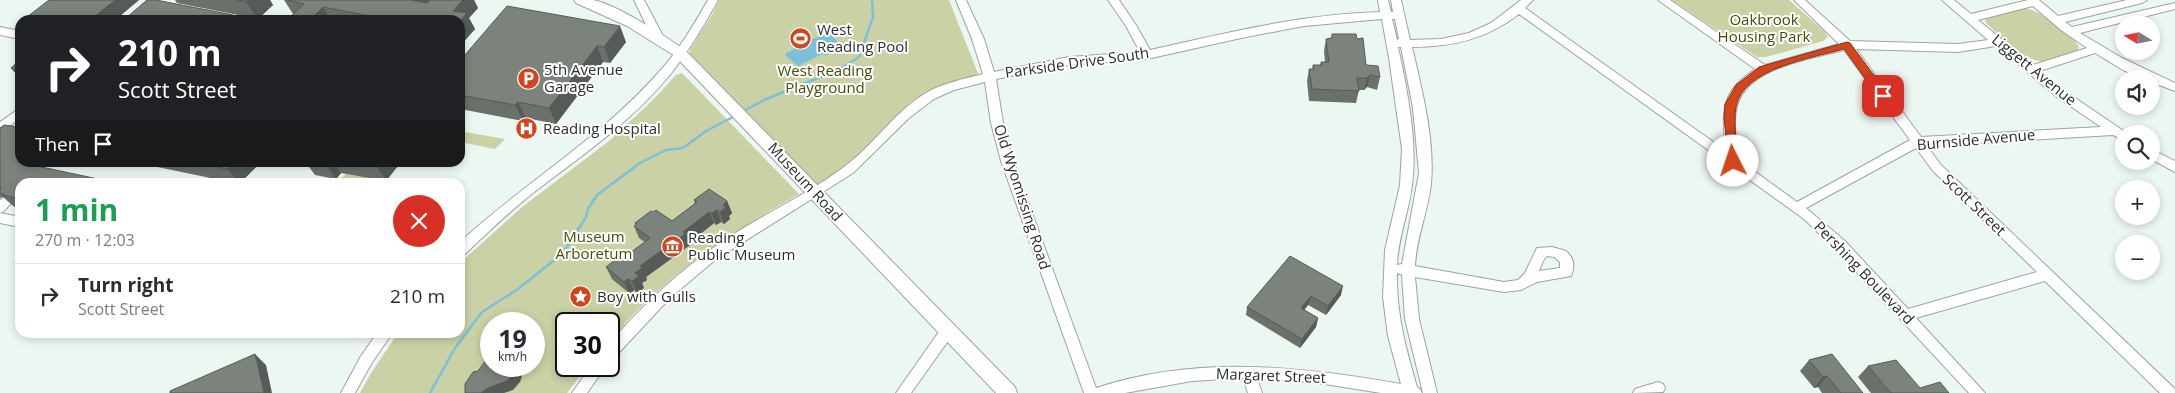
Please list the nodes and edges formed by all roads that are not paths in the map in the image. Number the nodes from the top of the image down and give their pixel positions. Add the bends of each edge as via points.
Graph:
1 (581, 0) edge
2 (639, 0) edge
3 (712, 0) edge
4 (961, 0) edge
5 (1113, 0) edge
6 (1383, 0) edge
7 (1396, 0) edge
8 (1528, 0) edge
9 (1663, 0) edge
10 (1799, 0) edge
11 (1947, 0) edge
12 (2142, 0) edge
13 (2034, 1) edge
14 (2175, 6) edge
15 (1518, 8) junction
16 (1386, 15) junction
17 (1399, 15) junction
18 (1970, 18) junction
19 (2058, 20) junction
20 (0, 31) edge
21 (2071, 31) junction
22 (15, 34) edge
23 (657, 36) junction
24 (1999, 42) junction
25 (1392, 43) junction
26 (1405, 43) junction
27 (1847, 45) junction
28 (2094, 49) junction
29 (680, 53) junction
30 (1147, 55) junction
31 (1763, 69) junction
32 (2032, 69) junction
33 (990, 77) junction
34 (2175, 87) edge
35 (15, 116) edge
36 (747, 122) joint
37 (3, 124) edge
38 (2112, 130) junction
39 (2115, 132) edge
40 (1917, 142) junction
41 (2160, 158) edge
42 (1733, 161) junction
43 (2175, 167) edge
44 (813, 193) junction
45 (1796, 208) junction
46 (0, 218) edge
47 (15, 221) edge
48 (465, 246) edge
49 (1390, 267) junction
50 (1408, 270) junction
51 (2046, 275) junction
52 (1527, 280) dead end
53 (1906, 315) junction
54 (948, 330) junction
55 (382, 338) edge
56 (620, 342) edge
57 (1248, 372) junction
58 (591, 377) edge
59 (1658, 388) dead end
60 (348, 393) edge
61 (579, 393) edge
62 (903, 393) edge
63 (1008, 393) edge
64 (1091, 393) edge
65 (1099, 393) edge
66 (1255, 393) edge
67 (1412, 393) edge
68 (1430, 393) edge
69 (1640, 393) edge
70 (1978, 393) edge
71 (2170, 393) edge

1 - 23 main road, Museum Road
2 - 23 street
3 - 29 street
4 - 33 street, Old Wyomissing Road
5 - 30 street
6 - 16 street
7 - 17 street
8 - 15 street
9 - 31 street
10 - 27 street, Scott Street
11 - 18 street, Liggett Avenue
12 - 19 street
13 - 18 street
13 - 19 street
14 - 21 street
15 - 26 street via 1485,32 1470,37 1445,42
15 - 42 street, Pershing Boulevard
16 - 17 street, Parkside Drive South
16 - 25 street
16 - 30 street, Parkside Drive South via 1327,19
17 - 26 street
18 - 24 street, Liggett Avenue
19 - 21 street
20 - 22 street
21 - 28 street
23 - 29 main road, Museum Road
24 - 27 street via 1958,48
24 - 32 street, Liggett Avenue
25 - 26 street
25 - 49 street via 1408,149 1406,185 1393,237
26 - 50 street via 1423,132 1425,175
27 - 31 street
27 - 40 street, Scott Street
28 - 32 street
28 - 34 street
29 - 36 main road, Museum Road
29 - 48 street via 647,93 600,136 521,196
30 - 33 street, Parkside Drive South via 1072,61
31 - 42 street via 1740,87 1731,104
32 - 38 street, Liggett Avenue
33 - 44 street, Parkside Drive South via 966,82 926,98 908,111 864,158
33 - 64 street, Old Wyomissing Road via 1007,161
35 - 37 street
36 - 44 main road, Museum Road
38 - 39 street, Liggett Avenue
38 - 40 street, Burnside Avenue
40 - 45 street, Burnside Avenue
40 - 51 street, Scott Street via 1957,190
41 - 43 street
42 - 45 street, Pershing Boulevard
44 - 54 main road, Museum Road
44 - 56 street, Parkside Drive South via 703,262 650,309
45 - 53 street, Pershing Boulevard via 1840,245
46 - 47 street
49 - 50 street
49 - 67 street via 1392,323
50 - 52 street via 1497,286 1513,286
50 - 68 street via 1412,326
51 - 53 street
51 - 71 street, Scott Street
53 - 70 street, Pershing Boulevard
54 - 62 street
54 - 63 main road, Museum Road
55 - 60 street
57 - 65 street, Margaret Street via 1162,379
57 - 66 street
57 - 67 street, Margaret Street via 1330,378
58 - 61 street
59 - 69 street

